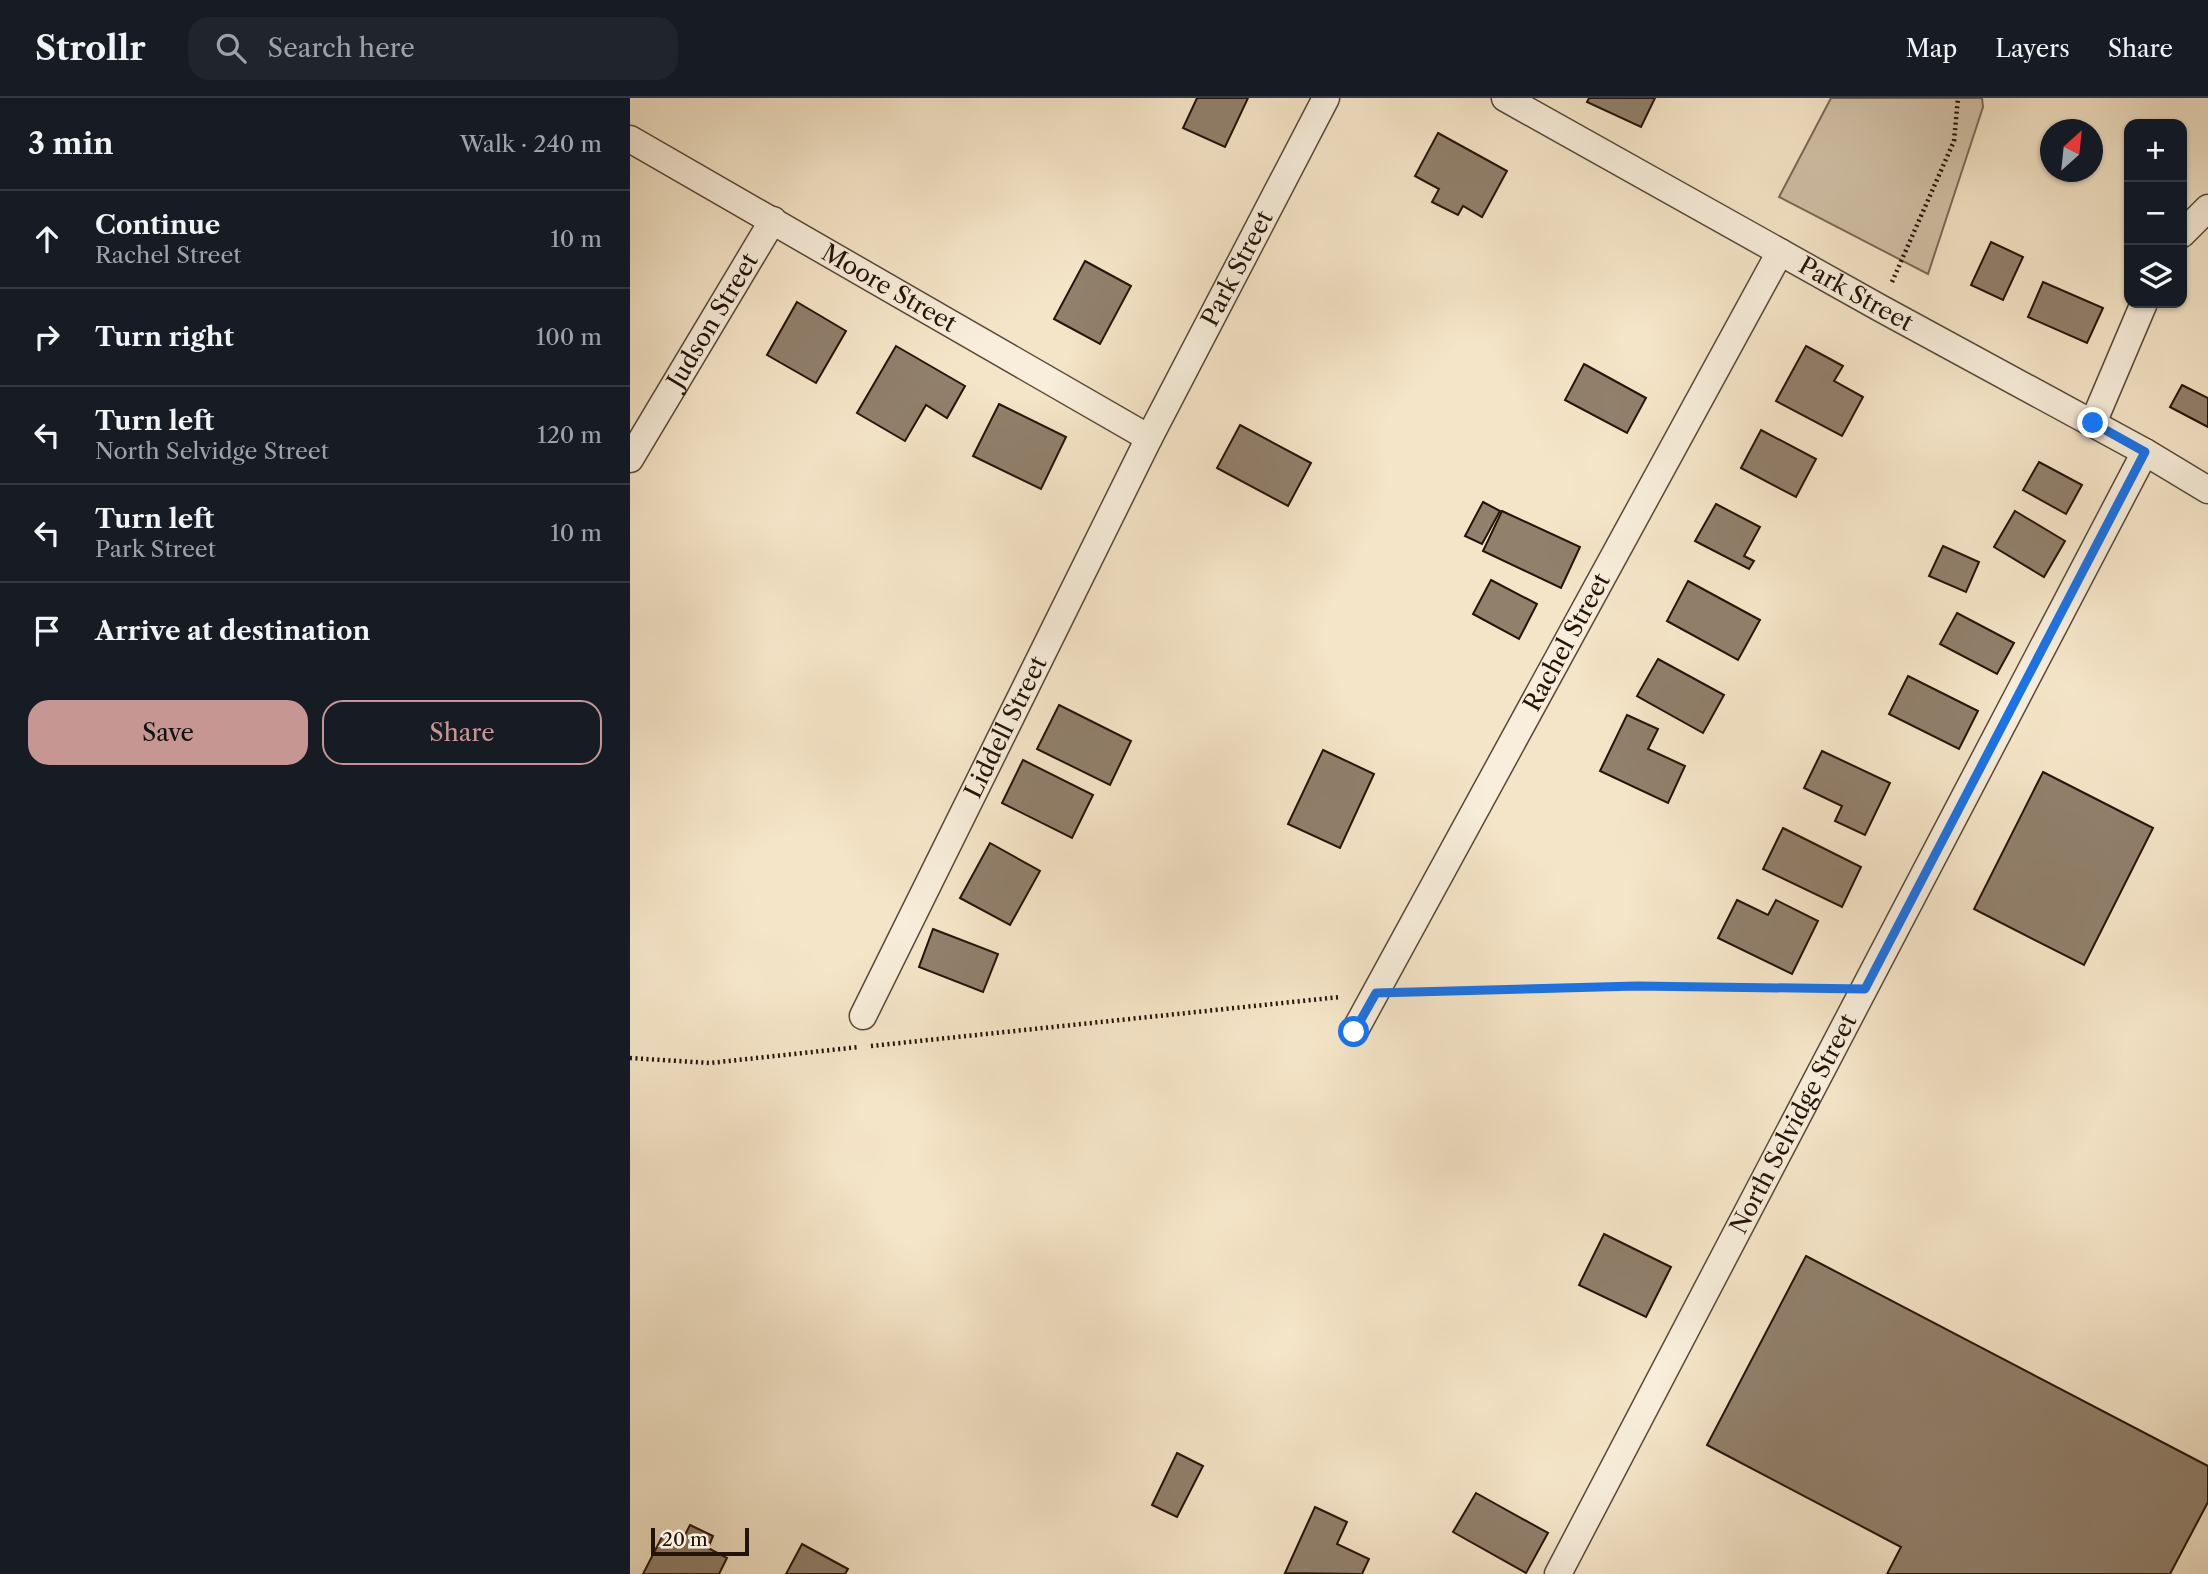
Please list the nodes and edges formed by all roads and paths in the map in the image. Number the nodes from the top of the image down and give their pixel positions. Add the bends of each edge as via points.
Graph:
1 (1326, 98) edge
2 (1505, 98) edge
3 (1958, 98) edge
4 (630, 139) edge
5 (2208, 208) edge
6 (773, 220) junction
7 (2187, 229) edge
8 (1780, 253) junction
9 (1880, 308) junction
10 (2142, 308) edge
11 (2093, 423) junction
12 (1149, 438) junction
13 (2145, 452) junction
14 (630, 459) edge
15 (2208, 490) edge
16 (1865, 989) junction
17 (1376, 993) junction
18 (863, 1016) dead end
19 (1354, 1032) dead end
20 (630, 1058) edge
21 (1558, 1574) edge

1 - 12 street, Park Street
2 - 8 street, Park Street
3 - 9 path via 1954,141
4 - 6 street, Moore Street
5 - 7 street
6 - 12 street, Moore Street
6 - 14 street, Judson Street
8 - 9 street, Park Street
8 - 17 street, Rachel Street
9 - 11 street, Park Street
10 - 11 street
11 - 13 street, Park Street
12 - 18 street, Liddell Street
13 - 15 street, Park Street
13 - 16 street, North Selvidge Street
16 - 17 path via 1637,986
16 - 21 street, North Selvidge Street
17 - 19 street, Rachel Street
17 - 20 path via 710,1063

